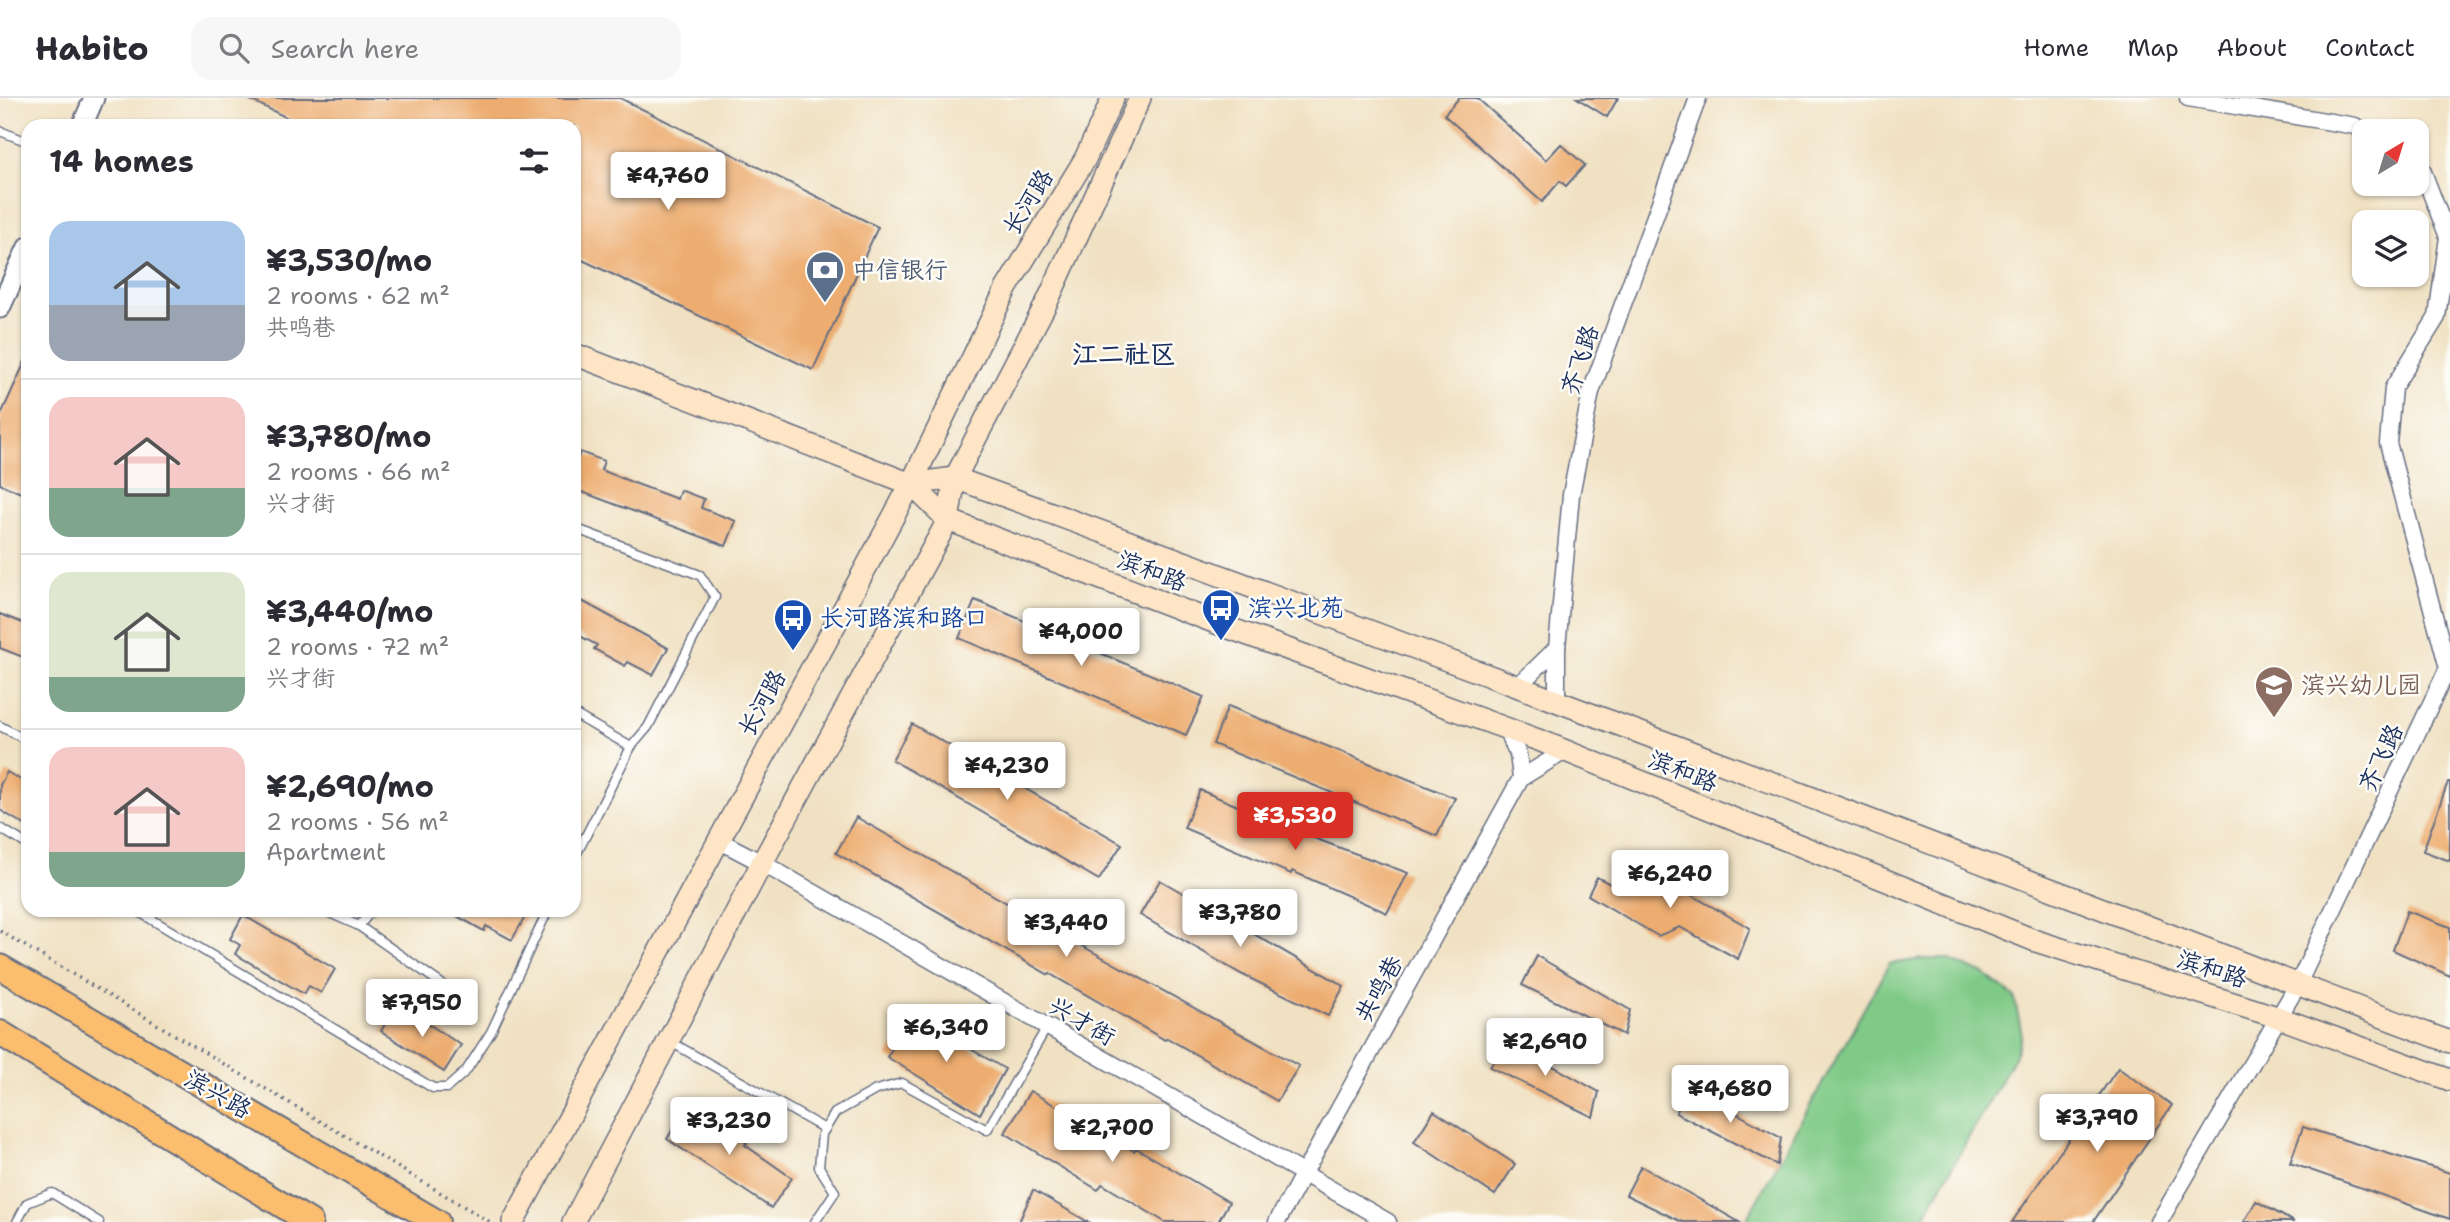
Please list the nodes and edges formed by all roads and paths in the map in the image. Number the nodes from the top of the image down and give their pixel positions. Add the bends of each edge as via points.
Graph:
1 (94, 98) edge
2 (1113, 98) edge
3 (1140, 98) edge
4 (1698, 98) edge
5 (2188, 98) edge
6 (85, 119) edge
7 (2352, 125) edge
8 (0, 131) edge
9 (21, 139) edge
10 (2429, 188) edge
11 (21, 262) edge
12 (0, 308) edge
13 (581, 357) edge
14 (956, 478) junction
15 (911, 484) junction
16 (948, 520) junction
17 (581, 531) edge
18 (1557, 648) junction
19 (1517, 687) junction
20 (1557, 702) junction
21 (581, 718) edge
22 (0, 726) edge
23 (1506, 729) junction
24 (21, 737) edge
25 (631, 747) junction
26 (1565, 751) junction
27 (1521, 778) junction
28 (0, 828) edge
29 (718, 840) junction
30 (21, 841) edge
31 (581, 845) edge
32 (762, 863) junction
33 (148, 917) edge
34 (339, 917) edge
35 (366, 917) edge
36 (545, 917) edge
37 (359, 926) junction
38 (0, 931) edge
39 (0, 967) edge
40 (2297, 986) junction
41 (463, 999) dead end
42 (2280, 1018) junction
43 (1047, 1027) junction
44 (0, 1033) edge
45 (668, 1041) junction
46 (2450, 1042) edge
47 (2450, 1080) edge
48 (825, 1129) junction
49 (1304, 1175) junction
50 (17, 1222) edge
51 (99, 1222) edge
52 (310, 1222) edge
53 (437, 1222) edge
54 (490, 1222) edge
55 (513, 1222) edge
56 (573, 1222) edge
57 (815, 1222) edge
58 (1277, 1222) edge
59 (1388, 1222) edge
60 (2159, 1222) edge

1 - 6 street
2 - 15 main road, 长河路 via 1085,159 1006,289
3 - 14 main road via 1048,300
4 - 18 street, 齐飞路 via 1591,392 1572,495
5 - 7 street
8 - 9 lane
10 - 40 street, 齐飞路 via 2448,237 2437,317 2393,388 2388,443 2448,668
11 - 12 street
13 - 15 main road, 滨和路
14 - 15 main road, 滨和路
14 - 16 main road
14 - 19 main road, 滨和路
15 - 16 main road, 滨和路
15 - 29 main road, 长河路
16 - 23 main road, 滨和路
16 - 32 main road
17 - 25 lane via 700,575 715,597 648,727
18 - 19 street
18 - 20 street, 齐飞路
19 - 20 main road, 滨和路
20 - 40 main road, 滨和路
21 - 25 lane
22 - 24 lane
23 - 26 main road, 滨和路
23 - 27 street via 1518,754
25 - 31 lane
26 - 27 street, 共鸣巷
26 - 42 main road, 滨和路 via 2035,941
27 - 49 street, 共鸣巷
28 - 30 lane
29 - 32 street, 兴才街
29 - 55 main road, 长河路
32 - 43 street, 兴才街
32 - 45 main road
33 - 36 lane via 432,1088 447,1088 467,1071 491,1032
34 - 37 lane
35 - 37 lane
37 - 41 lane
38 - 54 path
39 - 53 main road, 滨兴路
40 - 42 street, 齐飞路
40 - 46 main road, 滨和路
42 - 47 main road, 滨和路
42 - 60 street, 齐飞路
43 - 48 lane via 987,1130 902,1083 855,1100 835,1113
43 - 49 street, 兴才街
44 - 52 main road
45 - 48 lane
45 - 56 main road
48 - 57 lane via 819,1167 835,1192
49 - 58 street, 共鸣巷
49 - 59 street, 兴才街
50 - 51 lane via 27,1203 52,1193

